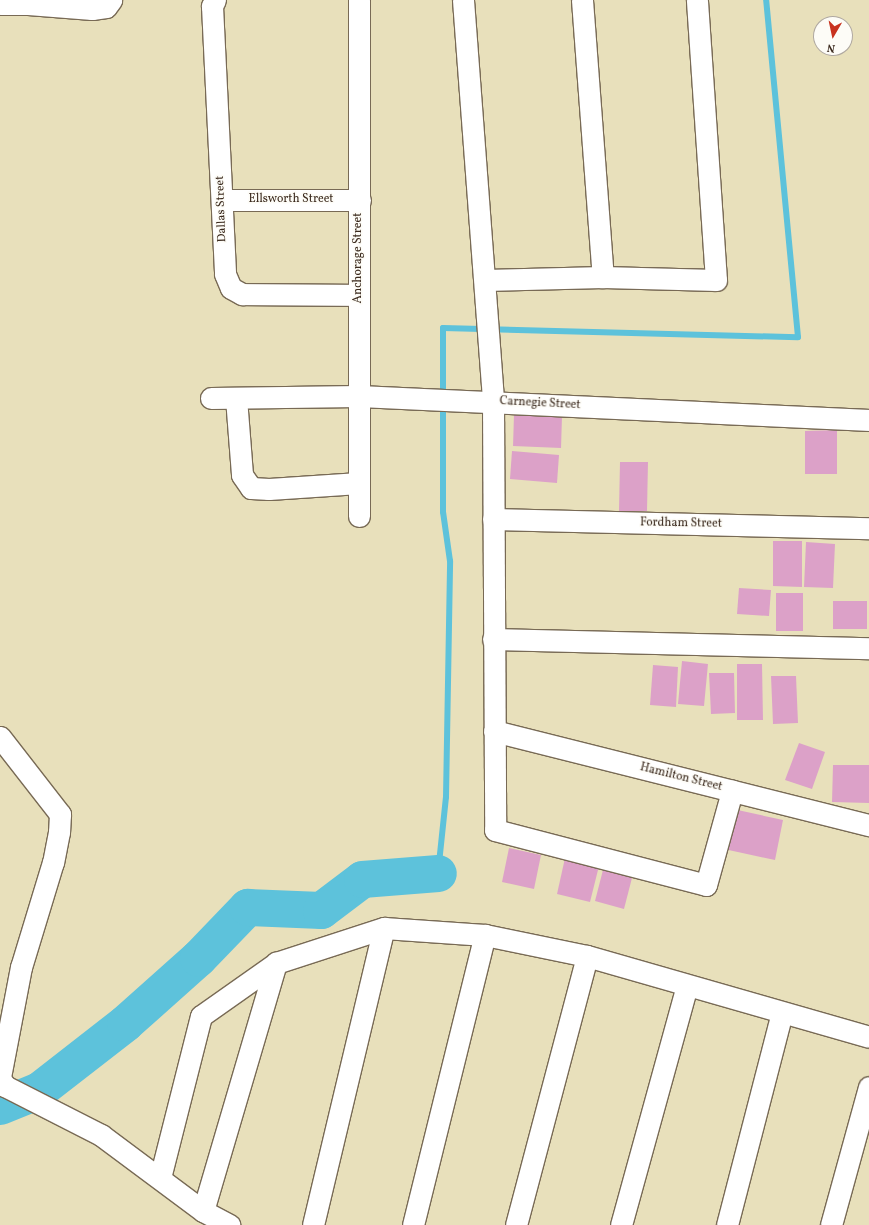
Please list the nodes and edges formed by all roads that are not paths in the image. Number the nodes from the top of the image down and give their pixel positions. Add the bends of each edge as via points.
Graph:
1 (111, 0) edge
2 (215, 0) edge
3 (359, 0) edge
4 (462, 0) edge
5 (582, 0) edge
6 (697, 0) edge
7 (28, 2) edge
8 (0, 4) edge
9 (222, 200) junction
10 (360, 200) junction
11 (603, 277) junction
12 (485, 280) junction
13 (359, 295) junction
14 (359, 396) junction
15 (211, 398) dead end
16 (236, 398) junction
17 (493, 402) junction
18 (869, 420) edge
19 (359, 483) junction
20 (359, 516) dead end
21 (493, 519) junction
22 (869, 528) edge
23 (493, 639) junction
24 (869, 648) edge
25 (494, 731) junction
26 (0, 737) edge
27 (732, 791) junction
28 (869, 825) edge
29 (384, 928) junction
30 (485, 935) junction
31 (586, 956) junction
32 (276, 963) junction
33 (687, 986) junction
34 (782, 1013) junction
35 (869, 1037) edge
36 (2, 1081) edge
37 (869, 1087) edge
38 (160, 1178) junction
39 (203, 1211) junction
40 (229, 1225) edge
41 (313, 1225) edge
42 (414, 1225) edge
43 (516, 1225) edge
44 (621, 1225) edge
45 (728, 1225) edge
46 (831, 1225) edge

1 - 7 street via 106,7 92,10
2 - 9 street, Dallas Street via 212,6
3 - 10 street, Anchorage Street
4 - 12 street
5 - 11 street
6 - 11 street via 716,280
7 - 8 street
9 - 10 street, Ellsworth Street
9 - 13 street, Dallas Street via 225,274 231,288 242,294
10 - 13 street, Anchorage Street
11 - 12 street
12 - 17 street
13 - 14 street, Anchorage Street
14 - 16 street, Carnegie Street
14 - 17 street, Carnegie Street
14 - 19 street, Anchorage Street
15 - 16 street, Carnegie Street
16 - 19 street via 242,475 251,488
17 - 18 street, Carnegie Street
17 - 21 street
19 - 20 street, Anchorage Street
21 - 22 street, Fordham Street
21 - 23 street
23 - 24 street
23 - 25 street
25 - 27 street, Hamilton Street
25 - 27 street via 495,830 706,885
26 - 36 street via 60,814 53,862 21,967
27 - 28 street, Hamilton Street
29 - 30 street
29 - 32 street
29 - 41 street
30 - 31 street
30 - 42 street
31 - 33 street
31 - 43 street
32 - 38 street via 201,1016
32 - 39 street
33 - 34 street
33 - 44 street
34 - 35 street
34 - 45 street
36 - 38 street via 101,1135
37 - 46 street
38 - 39 street
39 - 40 street

